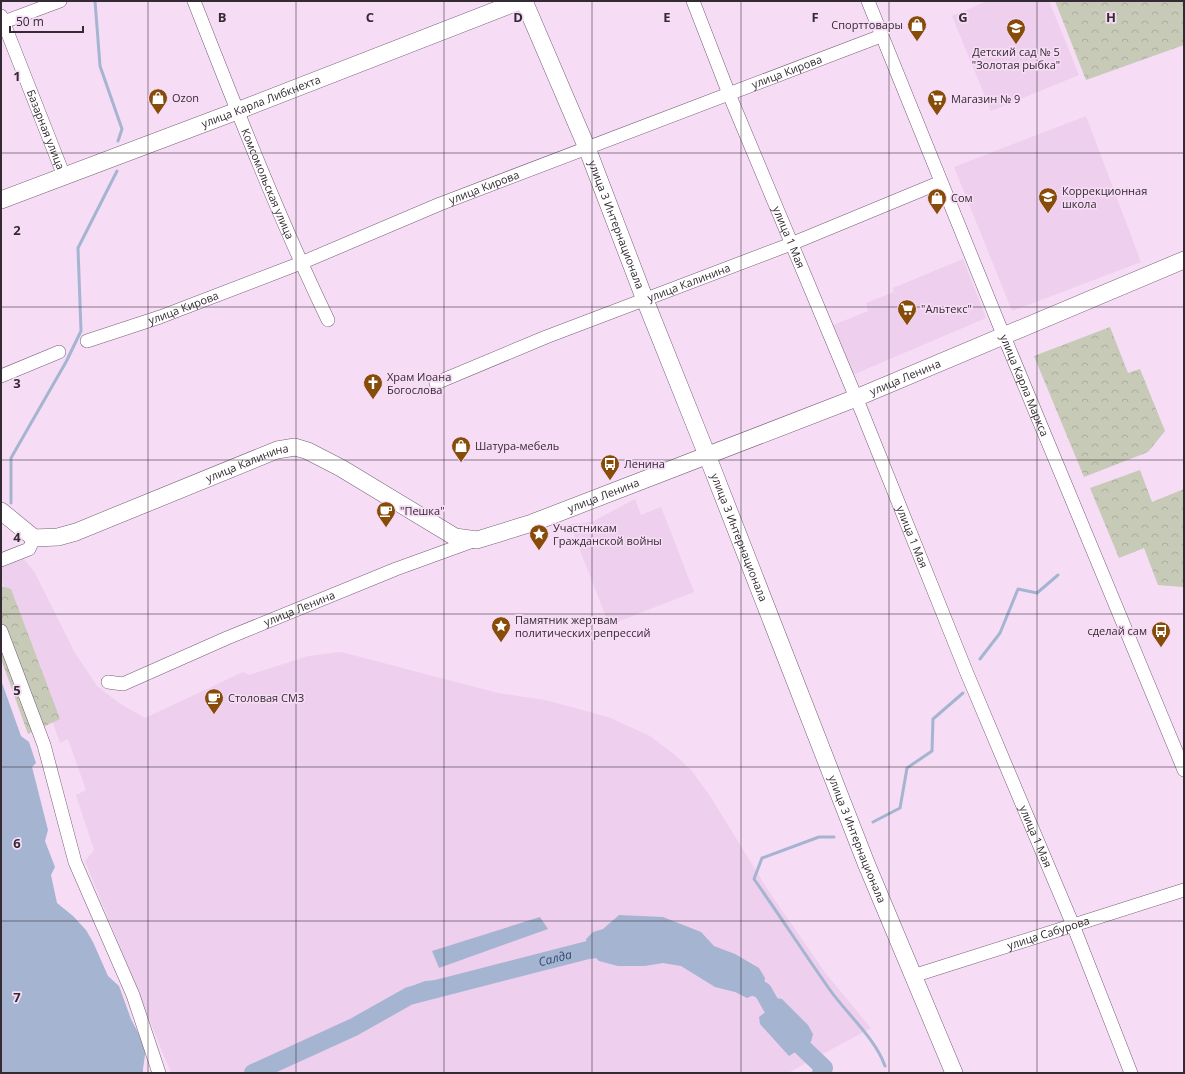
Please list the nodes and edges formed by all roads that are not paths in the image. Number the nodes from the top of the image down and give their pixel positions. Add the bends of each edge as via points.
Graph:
1 (60, 1) edge
2 (194, 1) edge
3 (520, 1) edge
4 (524, 1) edge
5 (693, 1) edge
6 (868, 1) edge
7 (2, 20) edge
8 (881, 36) junction
9 (729, 94) junction
10 (237, 111) junction
11 (587, 148) junction
12 (64, 176) junction
13 (941, 182) junction
14 (1, 200) edge
15 (791, 244) junction
16 (1184, 260) edge
17 (300, 263) junction
18 (645, 300) junction
19 (328, 320) dead end
20 (1004, 336) junction
21 (88, 341) dead end
22 (59, 352) dead end
23 (1, 376) edge
24 (436, 383) dead end
25 (856, 398) junction
26 (707, 455) junction
27 (1, 511) edge
28 (34, 538) junction
29 (477, 540) junction
30 (1, 560) edge
31 (1, 631) edge
32 (108, 682) dead end
33 (1184, 770) edge
34 (1184, 890) edge
35 (1073, 926) junction
36 (913, 976) junction
37 (159, 1073) edge
38 (954, 1073) edge
39 (1131, 1073) edge

1 - 7 street
2 - 10 street, Комсомольская улица
3 - 10 main road, улица Карла Либкнехта
4 - 11 main road, улица 3 Интернационала
5 - 9 street, улица 1 Мая
6 - 8 street, улица Карла Маркса
7 - 12 street, Базарная улица
8 - 9 street, улица Кирова
8 - 13 street, улица Карла Маркса
9 - 11 street, улица Кирова
9 - 15 street, улица 1 Мая
10 - 12 main road, улица Карла Либкнехта
10 - 17 street, Комсомольская улица
11 - 17 street, улица Кирова via 440,204
11 - 18 main road, улица 3 Интернационала
12 - 14 main road, улица Карла Либкнехта
13 - 15 street, улица Калинина
13 - 20 street, улица Карла Маркса
15 - 18 street, улица Калинина
15 - 25 street, улица 1 Мая
16 - 20 main road, улица Ленина
17 - 19 street, Комсомольская улица
17 - 21 street, улица Кирова via 160,317
18 - 24 street, улица Калинина via 546,337
18 - 26 main road, улица 3 Интернационала
20 - 25 main road, улица Ленина
20 - 33 street, улица Карла Маркса
22 - 23 street
25 - 26 main road, улица Ленина
25 - 35 street, улица 1 Мая via 966,671
26 - 29 main road, улица Ленина via 532,523
26 - 36 main road, улица 3 Интернационала via 866,863
27 - 28 main road
28 - 29 main road, улица Калинина via 58,537 76,532 277,450 295,447 342,468 455,537
28 - 30 street via 29,549
29 - 32 street, улица Ленина via 396,569 227,638 123,684
31 - 37 street via 44,745 76,862 133,995
34 - 35 street, улица Сабурова
35 - 36 street, улица Сабурова
35 - 39 street, улица 1 Мая
36 - 38 main road, улица 3 Интернационала

